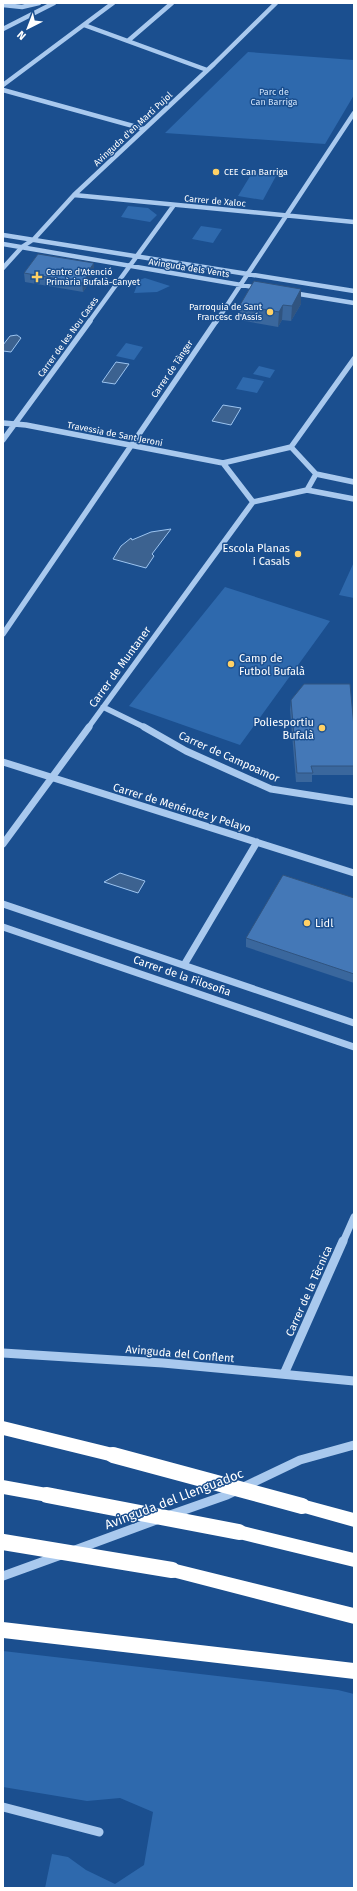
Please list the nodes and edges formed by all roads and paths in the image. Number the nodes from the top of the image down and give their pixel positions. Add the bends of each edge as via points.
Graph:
1 (39, 3) edge
2 (44, 3) edge
3 (54, 3) edge
4 (113, 3) edge
5 (172, 3) edge
6 (276, 3) edge
7 (3, 4) edge
8 (49, 5) junction
9 (22, 7) junction
10 (28, 15) junction
11 (84, 25) junction
12 (3, 29) edge
13 (129, 40) junction
14 (207, 70) junction
15 (3, 85) edge
16 (3, 90) edge
17 (354, 112) edge
18 (144, 129) junction
19 (74, 195) junction
20 (174, 205) junction
21 (286, 215) junction
22 (354, 222) edge
23 (3, 234) edge
24 (34, 239) junction
25 (3, 244) edge
26 (22, 247) junction
27 (137, 255) junction
28 (130, 266) junction
29 (3, 268) edge
30 (248, 272) junction
31 (240, 284) junction
32 (266, 289) edge
33 (354, 291) edge
34 (288, 292) edge
35 (354, 303) edge
36 (354, 359) edge
37 (3, 423) edge
38 (15, 425) junction
39 (3, 440) edge
40 (131, 445) junction
41 (291, 447) junction
42 (223, 463) junction
43 (316, 474) junction
44 (354, 482) edge
45 (307, 490) junction
46 (354, 499) edge
47 (253, 502) junction
48 (3, 634) edge
49 (103, 707) junction
50 (3, 762) edge
51 (51, 777) junction
52 (354, 802) edge
53 (257, 842) junction
54 (3, 844) edge
55 (354, 873) edge
56 (3, 904) edge
57 (3, 927) edge
58 (184, 965) junction
59 (354, 1023) edge
60 (354, 1047) edge
61 (354, 1217) edge
62 (3, 1353) edge
63 (284, 1374) junction
64 (354, 1381) edge
65 (3, 1428) edge
66 (354, 1445) edge
67 (3, 1487) edge
68 (354, 1520) edge
69 (3, 1542) edge
70 (354, 1560) edge
71 (3, 1576) edge
72 (354, 1616) edge
73 (3, 1630) edge
74 (354, 1671) edge
75 (3, 1807) edge
76 (99, 1832) dead end

1 - 9 street
2 - 8 street
3 - 8 street
4 - 11 street
5 - 13 street
6 - 14 street, Avinguda d'en Martí Pujol
7 - 9 street
8 - 10 street
9 - 10 street
10 - 12 street
11 - 13 street
11 - 15 street
13 - 14 street
14 - 18 street, Avinguda d'en Martí Pujol
16 - 18 street
17 - 21 street, Carrer de Tànger
18 - 19 street, Avinguda d'en Martí Pujol
19 - 20 street, Carrer de Xaloc
19 - 24 street, Avinguda d'en Martí Pujol
20 - 21 street, Carrer de Xaloc
20 - 27 street, Carrer de les Nou Cases
21 - 22 street, Carrer de Xaloc
21 - 30 street, Carrer de Tànger
23 - 24 street, Avinguda dels Vents
24 - 26 street, Avinguda d'en Martí Pujol
24 - 27 street, Avinguda dels Vents
25 - 26 street, Avinguda dels Vents
26 - 28 street, Avinguda dels Vents
26 - 29 street, Avinguda d'en Martí Pujol
27 - 28 street, Carrer de les Nou Cases
27 - 30 street, Avinguda dels Vents
28 - 31 street, Avinguda dels Vents
28 - 38 street, Carrer de les Nou Cases
30 - 31 street, Carrer de Tànger
30 - 33 street, Avinguda dels Vents
31 - 32 street, Avinguda dels Vents
31 - 40 street, Carrer de Tànger
34 - 35 street
36 - 41 street
37 - 38 street, Travessia de Sant Jeroni
38 - 39 street, Carrer de les Nou Cases
38 - 40 street, Travessia de Sant Jeroni
40 - 42 street, Travessia de Sant Jeroni
40 - 48 street, Carrer de Tànger
41 - 42 street
41 - 43 street
42 - 47 street
43 - 44 street
43 - 45 street
45 - 46 street
45 - 47 street
47 - 49 street, Carrer de Muntaner
49 - 51 street, Carrer de Muntaner
49 - 52 street, Carrer de Campoamor via 130,719 186,751 271,789
50 - 51 street, Carrer de Menéndez y Pelayo
51 - 53 street, Carrer de Menéndez y Pelayo
51 - 54 street, Carrer de Muntaner
53 - 55 street, Carrer de Menéndez y Pelayo
53 - 58 street
56 - 58 street, Carrer de la Filosofia
57 - 60 street, Carrer de la Filosofia
58 - 59 street, Carrer de la Filosofia
61 - 63 street, Carrer de la Tècnica
62 - 63 street, Avinguda del Conflent
63 - 64 street, Avinguda del Conflent
65 - 68 highway, bridge
66 - 71 street, Avinguda del Llenguadoc via 300,1460 227,1495
67 - 70 highway, bridge via 238,1532
69 - 72 highway, bridge via 172,1570
73 - 74 highway
75 - 76 street

